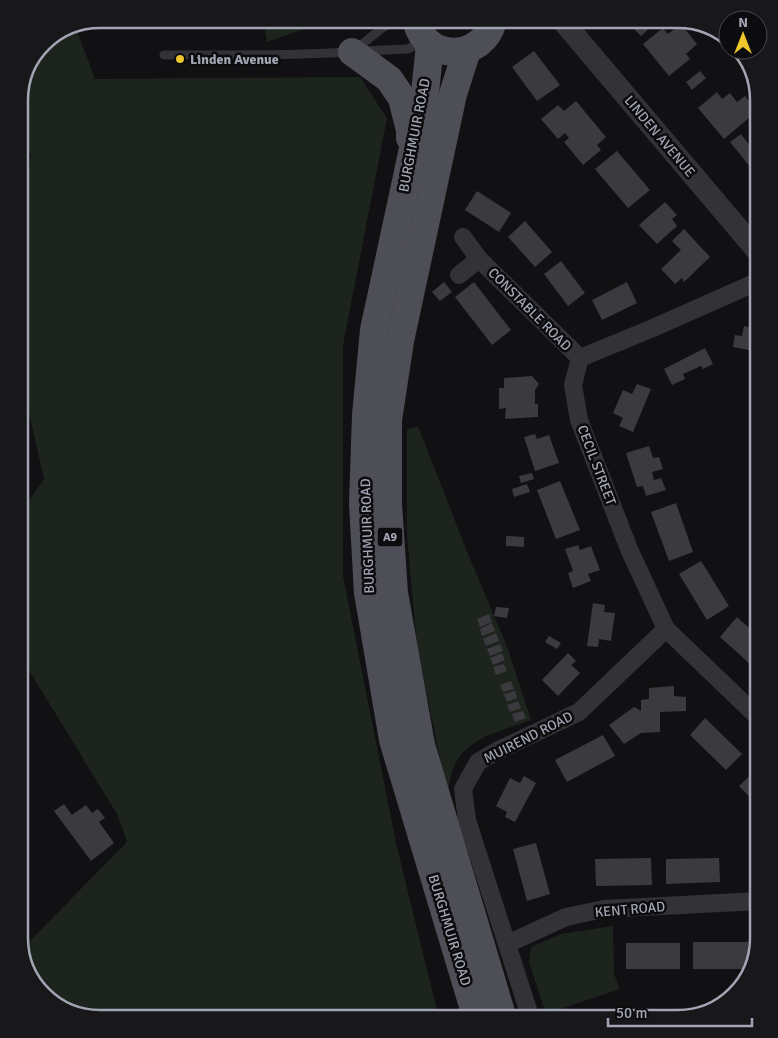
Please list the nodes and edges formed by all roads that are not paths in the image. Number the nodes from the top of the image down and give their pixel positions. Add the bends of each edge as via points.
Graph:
1 (382, 28) edge
2 (412, 28) edge
3 (412, 28) edge
4 (413, 28) edge
5 (490, 28) edge
6 (569, 28) edge
7 (467, 50) junction
8 (352, 52) junction
9 (164, 56) dead end
10 (408, 169) junction
11 (463, 236) dead end
12 (750, 242) edge
13 (479, 259) junction
14 (459, 274) dead end
15 (750, 285) edge
16 (580, 358) junction
17 (666, 629) junction
18 (750, 709) edge
19 (750, 901) edge
20 (507, 944) junction
21 (474, 1010) edge
22 (500, 1010) edge
23 (528, 1010) edge

1 - 8 lane
2 - 8 lane via 408,49
3 - 10 main road, BURGHMUIR ROAD / A9 via 425,92
4 - 7 main road via 442,50
5 - 7 main road via 478,44
6 - 12 street, LINDEN AVENUE
7 - 22 main road, BURGHMUIR ROAD / A9 via 453,94 400,341 388,420 388,504 394,593 421,746
8 - 9 lane via 291,56
8 - 10 main road via 389,79 402,98 410,130
10 - 21 main road, BURGHMUIR ROAD / A9 via 374,330 366,415 363,504 368,593 393,740
11 - 13 street, CONSTABLE ROAD
13 - 14 street, CONSTABLE ROAD
13 - 16 street, CONSTABLE ROAD
15 - 16 street
16 - 17 street, CECIL STREET via 573,385 579,420 629,549
17 - 18 street, CECIL STREET
17 - 20 street, MUIREND ROAD via 579,712 478,762 463,789 467,820
19 - 20 street, KENT ROAD via 604,909 566,917
20 - 23 street, MUIREND ROAD

